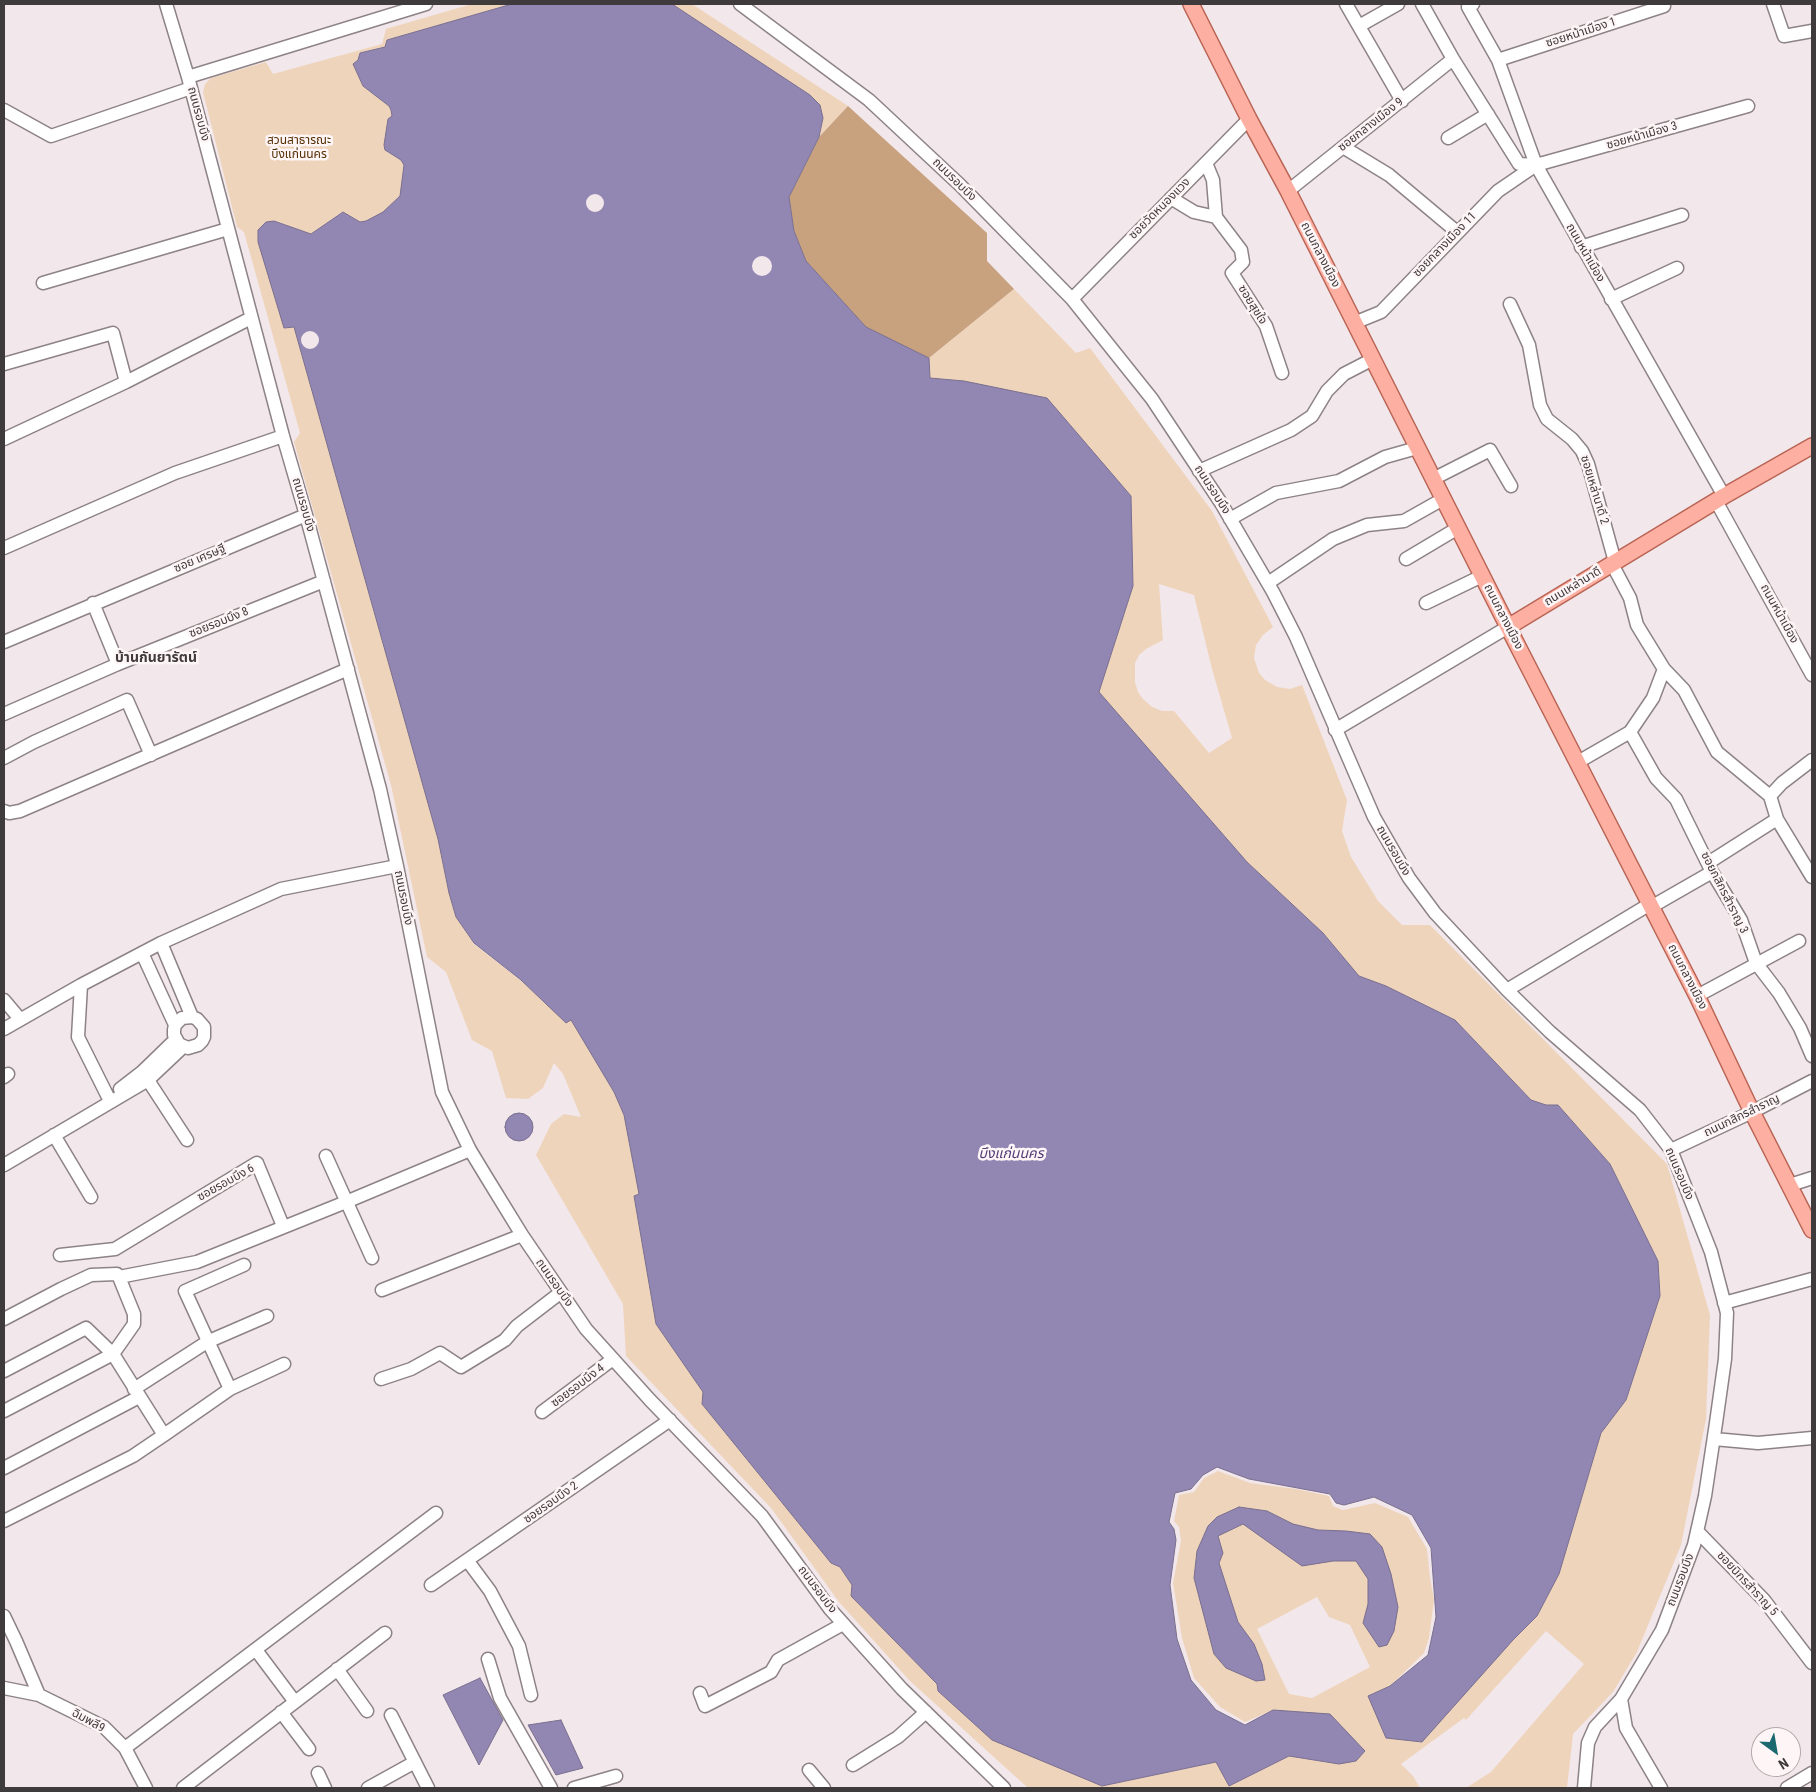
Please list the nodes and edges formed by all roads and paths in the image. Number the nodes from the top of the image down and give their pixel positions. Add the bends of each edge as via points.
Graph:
1 (166, 4) edge
2 (426, 4) edge
3 (740, 4) edge
4 (1191, 4) edge
5 (1346, 4) edge
6 (1398, 4) edge
7 (1422, 4) edge
8 (1473, 4) edge
9 (1773, 4) edge
10 (1664, 5) edge
11 (1359, 26) junction
12 (1812, 31) edge
13 (1453, 59) junction
14 (1498, 60) junction
15 (189, 82) junction
16 (1402, 101) junction
17 (1748, 106) dead end
18 (4, 110) edge
19 (1488, 114) junction
20 (1248, 119) junction
21 (1448, 138) dead end
22 (1342, 147) junction
23 (1206, 163) junction
24 (1536, 165) junction
25 (1288, 191) junction
26 (1171, 198) junction
27 (1682, 215) dead end
28 (1216, 217) junction
29 (228, 229) junction
30 (1457, 232) junction
31 (1581, 247) junction
32 (1677, 268) dead end
33 (43, 283) dead end
34 (1072, 299) junction
35 (1611, 299) junction
36 (1510, 304) dead end
37 (251, 318) junction
38 (1354, 323) junction
39 (1373, 359) junction
40 (4, 364) edge
41 (1282, 373) dead end
42 (126, 382) junction
43 (283, 436) junction
44 (4, 439) edge
45 (1812, 446) edge
46 (1417, 448) junction
47 (1200, 471) junction
48 (1433, 480) junction
49 (1510, 486) dead end
50 (1720, 498) junction
51 (1443, 499) junction
52 (306, 515) junction
53 (1230, 519) junction
54 (1458, 528) junction
55 (4, 548) edge
56 (1406, 558) dead end
57 (1614, 563) junction
58 (1482, 576) junction
59 (324, 581) junction
60 (1268, 583) junction
61 (94, 603) junction
62 (1426, 603) dead end
63 (1508, 627) junction
64 (4, 642) edge
65 (118, 664) junction
66 (348, 669) junction
67 (1664, 669) junction
68 (1812, 675) edge
69 (4, 714) edge
70 (1335, 730) junction
71 (1630, 732) junction
72 (151, 756) junction
73 (4, 758) edge
74 (1812, 760) edge
75 (1578, 762) junction
76 (1770, 796) junction
77 (4, 812) edge
78 (1777, 819) junction
79 (397, 866) junction
80 (1710, 867) junction
81 (1812, 876) edge
82 (1650, 906) junction
83 (1799, 942) dead end
84 (161, 944) junction
85 (142, 953) junction
86 (1756, 963) junction
87 (81, 985) junction
88 (1507, 990) junction
89 (1697, 996) junction
90 (4, 1000) edge
91 (192, 1017) junction
92 (20, 1019) junction
93 (176, 1025) junction
94 (4, 1030) edge
95 (179, 1044) junction
96 (1812, 1056) edge
97 (145, 1076) junction
98 (1812, 1081) edge
99 (110, 1101) junction
100 (1752, 1112) junction
101 (54, 1135) junction
102 (186, 1140) dead end
103 (470, 1150) junction
104 (1671, 1150) junction
105 (326, 1156) dead end
106 (4, 1165) edge
107 (1812, 1178) edge
108 (1790, 1186) junction
109 (91, 1197) dead end
110 (346, 1202) junction
111 (283, 1226) junction
112 (1812, 1230) edge
113 (522, 1235) junction
114 (60, 1255) dead end
115 (372, 1258) dead end
116 (244, 1265) dead end
117 (119, 1278) junction
118 (1812, 1279) edge
119 (382, 1290) dead end
120 (560, 1292) junction
121 (1724, 1303) junction
122 (267, 1316) dead end
123 (4, 1319) edge
124 (207, 1342) junction
125 (113, 1354) junction
126 (613, 1359) junction
127 (284, 1364) dead end
128 (4, 1371) edge
129 (381, 1379) dead end
130 (230, 1389) junction
131 (137, 1393) junction
132 (4, 1411) edge
133 (542, 1412) dead end
134 (670, 1420) junction
135 (164, 1435) junction
136 (1812, 1438) edge
137 (1714, 1439) junction
138 (4, 1468) edge
139 (436, 1513) dead end
140 (4, 1521) edge
141 (1697, 1531) junction
142 (467, 1560) junction
143 (431, 1585) dead end
144 (4, 1616) edge
145 (843, 1624) junction
146 (385, 1633) dead end
147 (256, 1650) junction
148 (488, 1659) dead end
149 (1812, 1663) edge
150 (337, 1669) junction
151 (5, 1690) edge
152 (700, 1693) dead end
153 (39, 1695) junction
154 (531, 1695) dead end
155 (1621, 1699) junction
156 (295, 1702) junction
157 (367, 1711) dead end
158 (281, 1712) junction
159 (926, 1712) junction
160 (391, 1715) dead end
161 (125, 1748) junction
162 (309, 1749) dead end
163 (415, 1762) junction
164 (852, 1765) dead end
165 (809, 1770) dead end
166 (318, 1773) dead end
167 (1812, 1773) edge
168 (616, 1776) dead end
169 (146, 1788) edge
170 (182, 1788) edge
171 (325, 1788) edge
172 (368, 1788) edge
173 (428, 1788) edge
174 (551, 1788) edge
175 (574, 1788) edge
176 (824, 1788) edge
177 (1002, 1788) edge
178 (1584, 1788) edge
179 (1661, 1788) edge
180 (1787, 1788) edge

1 - 15 street
2 - 15 street, ถนนรอบบึง
3 - 34 street, ถนนรอบบึง via 869,100 960,185
4 - 20 main road, ถนนกลางเมือง
5 - 11 street
6 - 11 street
7 - 13 street
8 - 14 street, ถนนหน้าเมือง via 1468,7
9 - 12 street via 1784,36
10 - 14 street, ซอยหน้าเมือง 1
11 - 16 street
13 - 16 street, ซอยกลางเมือง 9
13 - 19 street
14 - 24 street, ถนนหน้าเมือง
15 - 18 street via 51,136
15 - 29 street, ถนนรอบบึง
16 - 22 street, ซอยกลางเมือง 9
17 - 24 street, ซอยหน้าเมือง 3
19 - 21 street
19 - 24 street via 1519,164
20 - 23 street, ซอยวัดหนองแวง
20 - 25 main road, ถนนกลางเมือง
22 - 25 street, ซอยกลางเมือง 9
22 - 30 street via 1389,175
23 - 26 street, ซอยวัดหนองแวง
23 - 28 street via 1213,180
24 - 30 street, ซอยกลางเมือง 11 via 1498,190
24 - 31 street, ถนนหน้าเมือง
25 - 38 main road, ถนนกลางเมือง
26 - 28 street via 1194,212
26 - 34 street, ซอยวัดหนองแวง
27 - 31 street
28 - 41 street, ซอยสุขใจ via 1241,250 1244,262 1232,273 1266,326
29 - 33 street
29 - 37 street, ถนนรอบบึง
30 - 38 street, ซอยกลางเมือง 11 via 1381,312
31 - 35 street, ถนนหน้าเมือง
32 - 35 street
34 - 47 street, ถนนรอบบึง via 1152,399
35 - 50 street, ถนนหน้าเมือง
36 - 57 street, ซอยเหล่านาดี 2 via 1530,345 1540,405 1547,419 1572,439 1588,464
37 - 42 street
37 - 43 street, ถนนรอบบึง
38 - 39 main road, ถนนกลางเมือง
39 - 46 main road, ถนนกลางเมือง
39 - 47 street via 1344,374 1327,392 1312,416
40 - 42 street via 113,333
42 - 44 street
43 - 52 street, ถนนรอบบึง
43 - 55 street via 175,473
45 - 50 main road, ถนนเหล่านาดี
46 - 48 main road, ถนนกลางเมือง
46 - 53 street via 1385,457 1339,481 1276,493
47 - 53 street, ถนนรอบบึง
48 - 49 street via 1490,450
48 - 51 main road, ถนนกลางเมือง
50 - 57 main road, ถนนเหล่านาดี
50 - 68 street, ถนนหน้าเมือง
51 - 54 main road, ถนนกลางเมือง
51 - 60 street via 1404,521 1367,525 1332,539
52 - 59 street, ถนนรอบบึง
52 - 61 street, ซอย เศรษฐี
53 - 60 street, ถนนรอบบึง
54 - 56 street
54 - 58 main road, ถนนกลางเมือง
57 - 63 main road, ถนนเหล่านาดี
57 - 67 street, ซอยเหล่านาดี 2 via 1630,598 1637,625
58 - 62 street
58 - 63 main road, ถนนกลางเมือง
59 - 65 street, ซอยรอบบึง 8
59 - 66 street, ถนนรอบบึง
60 - 70 street, ถนนรอบบึง via 1296,637
61 - 64 street, ซอย เศรษฐี
61 - 65 street
63 - 70 street, ถนนเหล่านาดี
63 - 75 main road, ถนนกลางเมือง
65 - 69 street, ซอยรอบบึง 8
66 - 72 street
66 - 79 street, ถนนรอบบึง
67 - 71 street via 1653,698
67 - 76 street, ซอยเหล่านาดี 2 via 1684,690 1717,752
70 - 88 street, ถนนรอบบึง via 1374,817 1409,878 1435,913
71 - 75 street
71 - 80 street, ซอยกสิกรสำราญ 3 via 1656,778 1676,799
72 - 73 street via 127,700
72 - 77 street via 20,811
74 - 76 street via 1782,782
75 - 82 main road, ถนนกลางเมือง
76 - 78 street
78 - 80 street
78 - 81 street
79 - 84 street via 281,890
79 - 103 street, ถนนรอบบึง via 442,1092
80 - 82 street
80 - 86 street, ซอยกสิกรสำราญ 3 via 1741,920
82 - 88 street
82 - 89 main road, ถนนกลางเมือง
83 - 86 street
84 - 85 street
84 - 91 street
85 - 87 street
85 - 93 street
86 - 89 street
86 - 96 street, ซอยกสิกรสำราญ 3 via 1779,993
87 - 92 street
87 - 99 street via 78,1037
88 - 104 street, ถนนรอบบึง via 1640,1110
89 - 100 main road, ถนนกลางเมือง
90 - 92 street
91 - 93 street via 182,1018
91 - 95 street via 201,1022 204,1037 198,1045 188,1048
92 - 94 street
93 - 95 street via 174,1035
95 - 97 street
97 - 99 street via 117,1091
97 - 102 street
98 - 100 street, ถนนกสิกรสำราญ
99 - 101 street
100 - 104 street, ถนนกสิกรสำราญ
100 - 108 main road, ถนนกลางเมือง
101 - 106 street
101 - 109 street
103 - 110 street
103 - 113 street, ถนนรอบบึง
104 - 121 street, ถนนรอบบึง via 1711,1252
105 - 110 street
107 - 108 street
108 - 112 main road, ถนนกลางเมือง
110 - 111 street
110 - 115 street
111 - 114 street, ซอยรอบบึง 6 via 257,1163 115,1249
111 - 117 street via 197,1262
113 - 119 street
113 - 120 street, ถนนรอบบึง
116 - 124 street via 185,1291
117 - 123 street via 117,1274 91,1276
117 - 125 street via 134,1314 134,1324
118 - 121 street
120 - 126 street, ถนนรอบบึง via 586,1329
120 - 129 street via 517,1326 505,1340 461,1367 440,1353 412,1369
121 - 137 street, ถนนรอบบึง via 1727,1313 1725,1359
122 - 124 street
124 - 130 street
124 - 131 street
125 - 128 street via 86,1328
125 - 131 street
125 - 132 street
126 - 133 street, ซอยรอบบึง 4
126 - 134 street, ถนนรอบบึง
127 - 130 street
130 - 135 street
131 - 135 street
131 - 138 street
134 - 142 street, ซอยรอบบึง 2
134 - 145 street, ถนนรอบบึง via 762,1516
135 - 140 street via 133,1456
136 - 137 street via 1758,1443
137 - 141 street, ถนนรอบบึง
139 - 147 street
141 - 149 street, ซอยนิกรสำราญ 5 via 1764,1600
141 - 155 street, ถนนรอบบึง via 1662,1630
142 - 143 street, ซอยรอบบึง 2
142 - 154 street via 490,1591 519,1646
144 - 153 street
145 - 152 street via 778,1660 771,1672 706,1706
145 - 159 street, ถนนรอบบึง
146 - 150 street
147 - 156 street
147 - 161 street
148 - 174 street via 500,1698
150 - 156 street
150 - 157 street
151 - 153 street, ฉิมพลี9
153 - 161 street, ฉิมพลี9 via 104,1727
155 - 178 street, ถนนรอบบึง via 1595,1726 1588,1743
155 - 179 street via 1626,1728
156 - 158 street
158 - 162 street
158 - 170 street
159 - 164 street via 898,1737
159 - 177 street, ถนนรอบบึง
160 - 163 street
161 - 169 street, ฉิมพลี9
163 - 172 street
163 - 173 street
165 - 176 street
166 - 171 street
167 - 180 street
168 - 175 street

